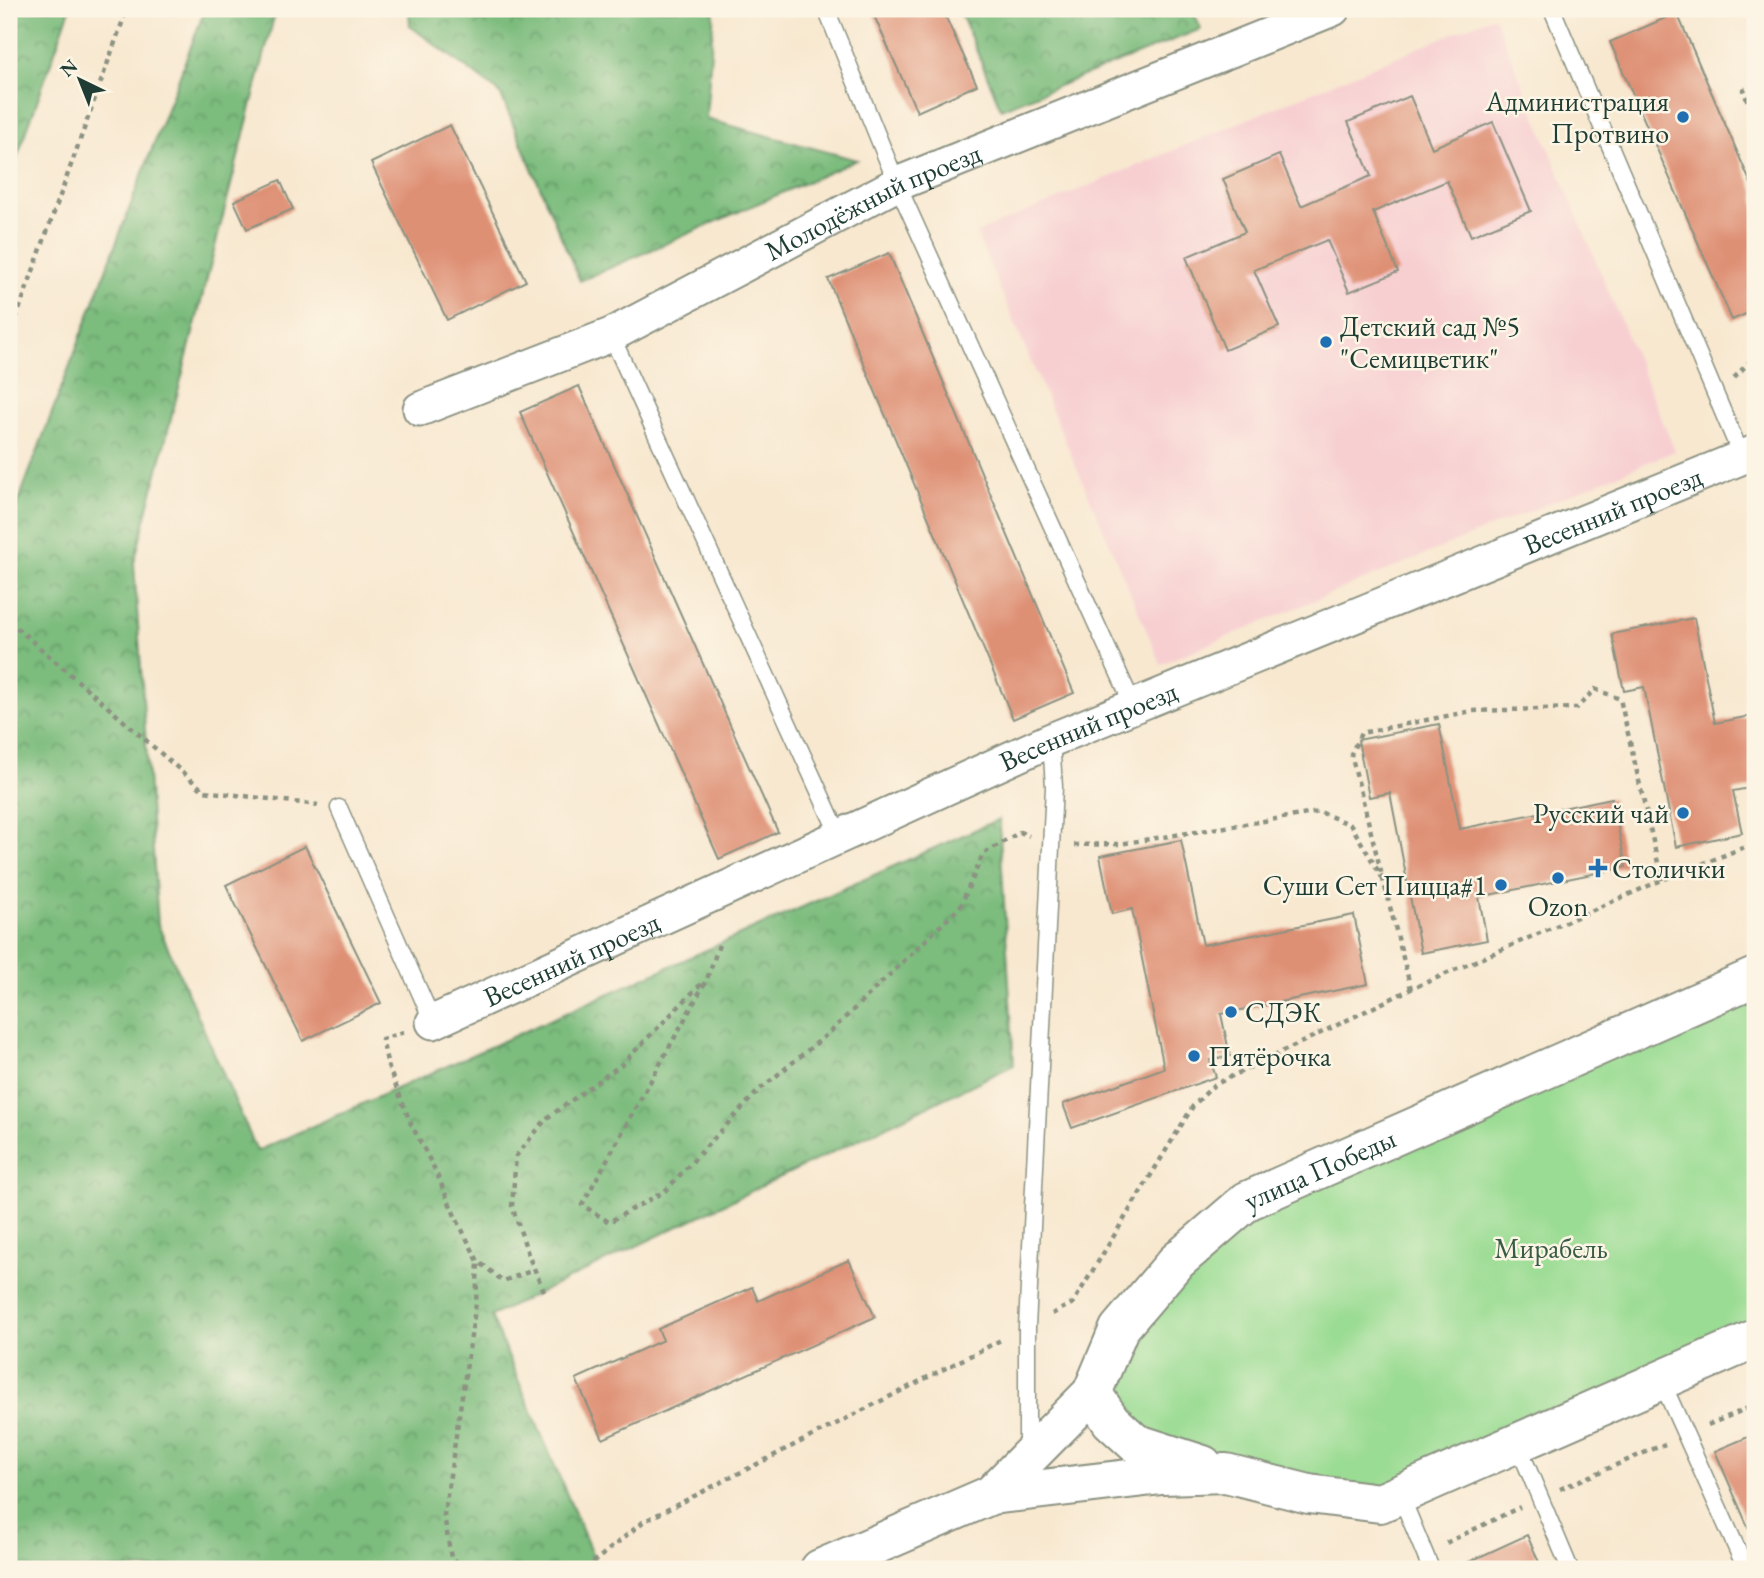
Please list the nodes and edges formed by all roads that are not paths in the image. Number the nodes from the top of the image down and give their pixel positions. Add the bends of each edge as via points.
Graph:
1 (826, 9) edge
2 (1333, 9) edge
3 (1552, 9) edge
4 (897, 184) junction
5 (611, 335) junction
6 (420, 409) dead end
7 (1749, 454) edge
8 (1134, 707) junction
9 (1051, 740) junction
10 (339, 808) road end
11 (839, 835) junction
12 (1755, 977) edge
13 (433, 1022) joint
14 (1755, 1339) edge
15 (1661, 1380) junction
16 (1092, 1393) junction
17 (1517, 1443) junction
18 (1027, 1459) junction
19 (1226, 1473) junction
20 (1400, 1494) junction
21 (991, 1495) junction
22 (820, 1569) edge
23 (1432, 1569) edge
24 (1570, 1569) edge
25 (1746, 1569) edge

1 - 4 lane
2 - 4 street, Молодёжный проезд
3 - 7 lane
4 - 5 street, Молодёжный проезд
4 - 8 lane
5 - 6 street, Молодёжный проезд
5 - 11 lane
7 - 8 street, Весенний проезд
8 - 9 street, Весенний проезд
9 - 11 street, Весенний проезд
9 - 18 lane via 1054,787 1027,1327
10 - 13 lane
11 - 13 street, Весенний проезд
12 - 16 street, улица Победы via 1247,1201 1175,1263 1119,1329
14 - 15 street, улица Победы
15 - 17 street, улица Победы
15 - 25 lane
16 - 18 street, улица Победы
16 - 19 street via 1111,1422 1135,1443
17 - 20 street, улица Победы
17 - 24 lane
18 - 21 street, улица Победы
19 - 20 street, улица Победы via 1309,1494 1380,1503
19 - 21 street, улица Победы via 1162,1475
20 - 23 lane
21 - 22 street, улица Победы

